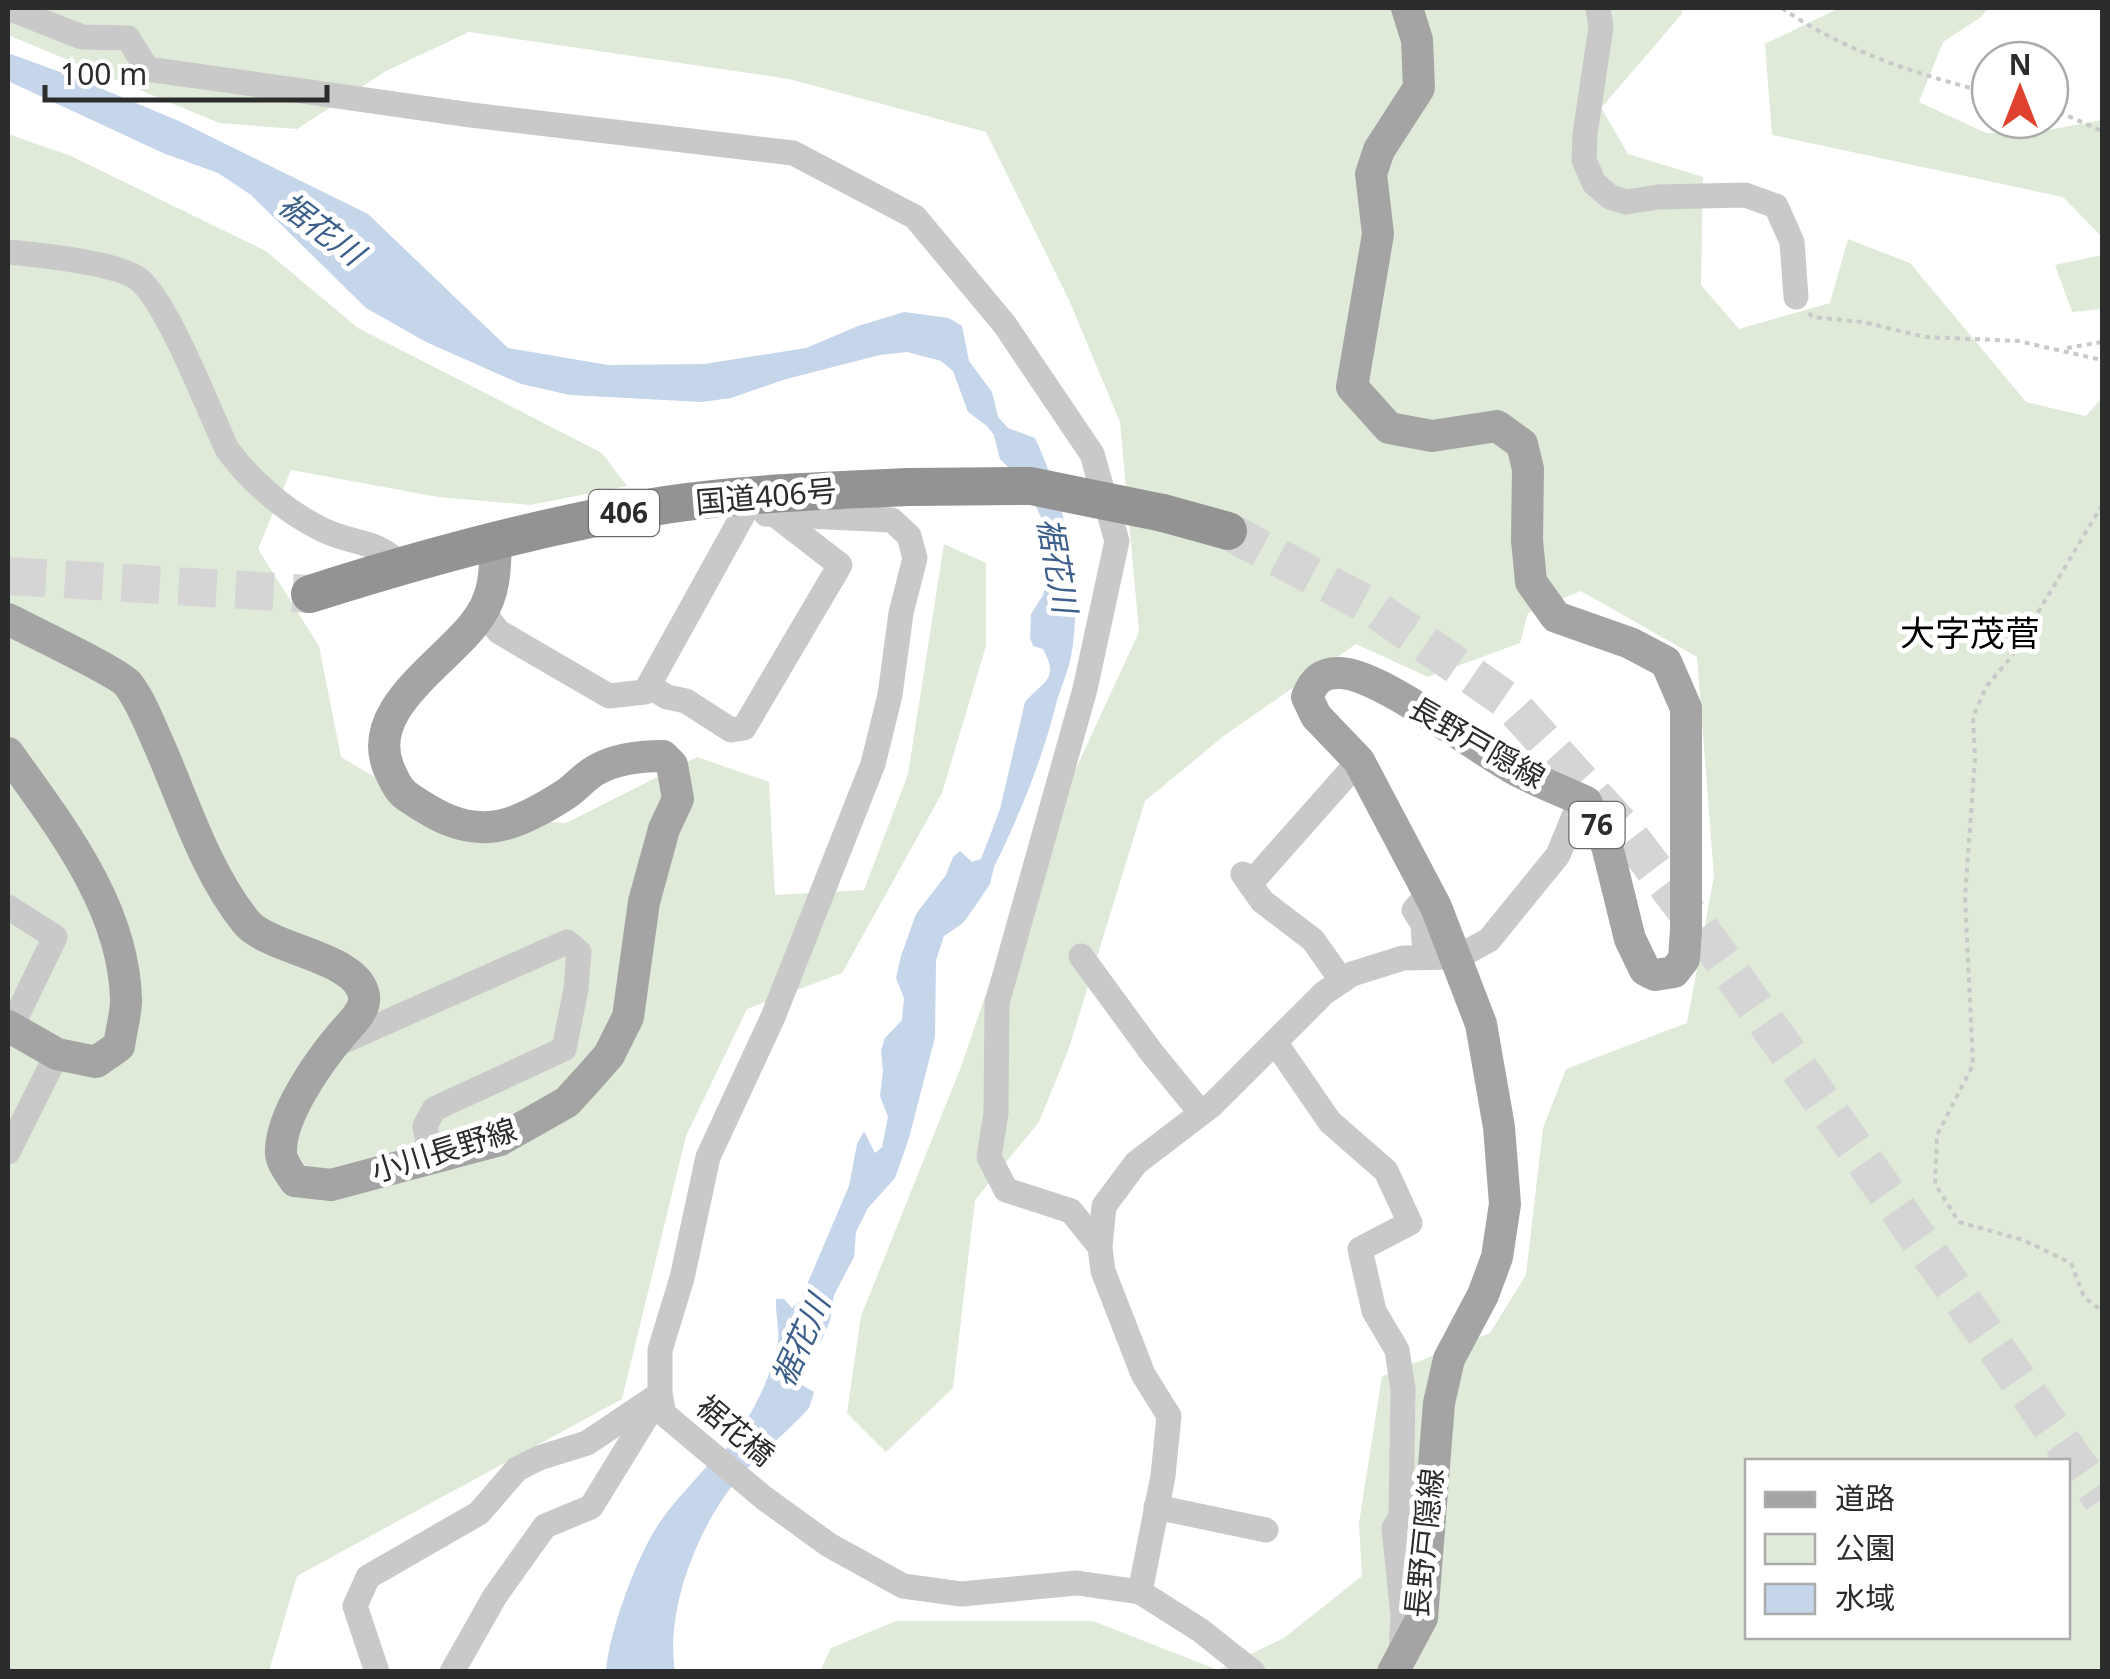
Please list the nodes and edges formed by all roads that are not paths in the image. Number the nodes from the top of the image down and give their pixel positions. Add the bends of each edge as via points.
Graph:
1 (8, 8) edge
2 (1406, 8) edge
3 (1598, 8) edge
4 (8, 252) edge
5 (1796, 298) road end
6 (766, 506) junction
7 (1228, 532) tunnel mouth
8 (496, 540) junction
9 (400, 565) junction
10 (310, 594) tunnel mouth
11 (483, 612) junction
12 (8, 619) edge
13 (649, 686) junction
14 (8, 752) edge
15 (1360, 761) junction
16 (1581, 799) junction
17 (1430, 892) junction
18 (8, 906) edge
19 (1080, 956) dead end
20 (1458, 957) junction
21 (1425, 958) junction
22 (1342, 981) junction
23 (9, 1027) edge
24 (1275, 1042) junction
25 (332, 1046) junction
26 (57, 1054) junction
27 (1202, 1113) junction
28 (8, 1152) edge
29 (430, 1157) junction
30 (1100, 1246) junction
31 (662, 1404) junction
32 (1156, 1508) junction
33 (1266, 1530) dead end
34 (1140, 1592) junction
35 (1397, 1665) edge
36 (377, 1672) edge
37 (452, 1672) edge
38 (1253, 1672) edge

1 - 30 street via 82,38 128,38 146,70 793,152 915,217 1006,325 1092,454 1117,541 1085,689 997,1003 989,1157 1006,1190 1072,1211
2 - 16 main road, 長野戸隠線 / 76 via 1418,40 1419,88 1371,174 1378,234 1352,387 1389,428 1432,436 1497,426 1522,444 1531,582 1556,617 1666,662 1686,708 1686,930 1684,959 1674,972 1644,970 1607,846
3 - 5 street via 1584,160 1594,183 1626,202 1745,196 1776,206 1792,242
4 - 9 street via 136,277 156,296 241,468 283,505 324,530 385,549
6 - 7 highway, 国道406号 / 406, bridge via 909,487 1031,486
6 - 8 highway, 国道406号 / 406 via 666,505
6 - 13 street
6 - 13 street via 840,564 744,728 731,730
6 - 31 street via 892,520 909,536 915,558 872,764 773,1017 708,1157 660,1350
8 - 9 highway, 国道406号 / 406
8 - 11 main road, 小川長野線 via 494,582
9 - 10 highway, 国道406号 / 406
11 - 13 street via 498,632 609,696
11 - 29 main road, 小川長野線 via 401,700 384,732 387,764 400,793 462,826 492,827 566,794 596,769 663,756 672,766 678,798 644,902 628,1016 609,1055 567,1102 540,1120 500,1140
12 - 25 main road, 小川長野線 via 126,681 225,894 250,927 353,976 364,994 363,1009
14 - 26 main road via 81,860 104,908 126,1001 118,1046 96,1062
15 - 16 main road, 長野戸隠線 / 76 via 1316,716 1306,696 1326,674 1344,672 1380,686 1518,771
15 - 17 main road, 長野戸隠線 / 76
15 - 22 street via 1247,879 1262,900 1313,940
16 - 20 street via 1558,854 1488,940
17 - 20 main road, 長野戸隠線 / 76
17 - 21 street via 1414,910 1423,924
18 - 23 street via 55,938
19 - 27 street
20 - 21 street
20 - 35 main road, 長野戸隠線 / 76 via 1490,1068 1505,1204 1497,1257 1449,1358 1439,1403 1422,1618
21 - 22 street via 1402,958
22 - 24 street
23 - 26 main road
24 - 27 street
24 - 35 street via 1330,1122 1386,1171 1410,1223 1360,1249 1374,1311 1397,1350 1403,1388 1401,1516 1394,1528 1403,1616
25 - 29 main road, 小川長野線 via 300,1094 284,1134 281,1158 295,1181 331,1185
25 - 29 street via 568,942 579,952 564,1049 434,1109 425,1126
26 - 28 street
27 - 30 street via 1136,1163 1104,1206
30 - 32 street via 1114,1304 1169,1416
31 - 34 street, 裾花橋 via 764,1498 902,1586 961,1594 1077,1583
31 - 36 street via 517,1469 479,1513 368,1578 355,1606
31 - 37 street via 591,1508 545,1526 494,1596
32 - 33 street
32 - 34 street
34 - 38 street

